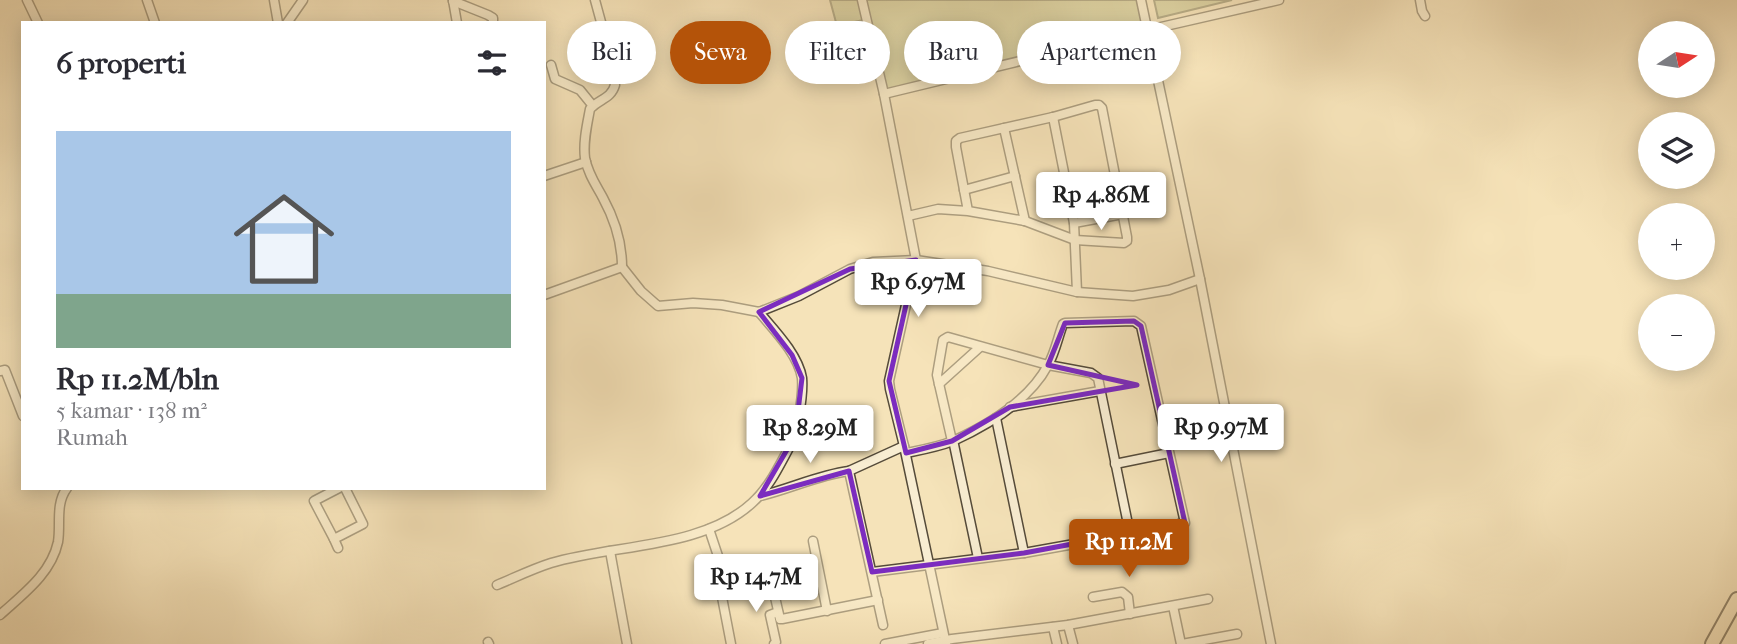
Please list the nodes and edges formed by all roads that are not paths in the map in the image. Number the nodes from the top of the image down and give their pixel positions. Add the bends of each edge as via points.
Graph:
1 (27, 0) edge
2 (146, 0) edge
3 (274, 0) edge
4 (303, 0) edge
5 (595, 0) edge
6 (862, 0) edge
7 (1141, 0) edge
8 (1279, 0) edge
9 (1420, 0) edge
10 (453, 1) edge
11 (1425, 16) dead end
12 (37, 21) edge
13 (154, 21) edge
14 (278, 21) edge
15 (288, 21) edge
16 (457, 21) edge
17 (494, 21) edge
18 (1146, 21) edge
19 (1181, 22) edge
20 (1017, 62) edge
21 (551, 65) dead end
22 (1159, 84) edge
23 (884, 94) junction
24 (593, 106) junction
25 (1053, 117) junction
26 (1004, 128) junction
27 (586, 162) junction
28 (546, 175) edge
29 (1015, 176) junction
30 (964, 190) junction
31 (968, 211) junction
32 (1123, 214) junction
33 (908, 216) junction
34 (1025, 221) junction
35 (1074, 223) junction
36 (1075, 240) junction
37 (916, 260) junction
38 (622, 267) junction
39 (1200, 279) junction
40 (1077, 292) junction
41 (546, 294) edge
42 (759, 312) junction
43 (980, 347) junction
44 (1048, 365) junction
45 (0, 371) edge
46 (939, 384) junction
47 (1100, 391) junction
48 (1010, 407) junction
49 (21, 411) edge
50 (996, 418) junction
51 (953, 440) junction
52 (905, 450) junction
53 (1169, 453) junction
54 (1115, 464) junction
55 (849, 471) junction
56 (64, 490) edge
57 (335, 490) edge
58 (346, 490) edge
59 (760, 496) junction
60 (709, 529) junction
61 (1130, 534) junction
62 (334, 540) junction
63 (813, 541) dead end
64 (338, 548) dead end
65 (610, 551) junction
66 (1024, 553) junction
67 (978, 558) junction
68 (929, 564) junction
69 (769, 570) dead end
70 (872, 572) junction
71 (497, 585) dead end
72 (1093, 597) dead end
73 (1208, 599) dead end
74 (1737, 599) edge
75 (877, 600) junction
76 (1173, 606) junction
77 (827, 611) junction
78 (778, 612) junction
79 (1130, 614) junction
80 (0, 615) edge
81 (883, 625) dead end
82 (1068, 625) junction
83 (1053, 627) junction
84 (1237, 634) dead end
85 (941, 641) edge
86 (627, 644) edge
87 (731, 644) edge
88 (774, 644) edge
89 (886, 644) edge
90 (1057, 644) edge
91 (1073, 644) edge
92 (1181, 644) edge
93 (1271, 644) edge
94 (1713, 644) edge

1 - 12 street
2 - 13 street
3 - 14 street
4 - 15 street
5 - 24 street via 615,85 607,99
6 - 23 street
7 - 18 street
8 - 19 street
9 - 11 street
10 - 16 street
10 - 17 street
20 - 23 street
21 - 24 street via 555,79 580,90
22 - 39 street
23 - 33 street
24 - 27 street via 584,148
25 - 26 street
25 - 32 street via 1095,105 1102,108
25 - 35 street
26 - 29 street
26 - 30 street via 956,141
27 - 28 street
27 - 38 street via 617,230
29 - 30 street
29 - 34 street
30 - 31 street
31 - 33 street via 938,209
31 - 34 street
32 - 35 street
32 - 36 street via 1124,243
33 - 37 street
34 - 36 street
35 - 36 street
36 - 40 street
37 - 40 street
37 - 42 street via 873,261
37 - 52 street via 890,381
38 - 41 street
38 - 42 street via 658,306 722,305
39 - 40 street via 1133,296
39 - 93 street
42 - 59 street via 779,335 802,378 795,436
43 - 44 street
43 - 46 street
43 - 46 street via 945,338
44 - 47 street via 1091,373 1098,378
44 - 48 street
44 - 53 street via 1065,323 1138,323
45 - 49 street via 5,370
46 - 51 street
47 - 48 street
47 - 54 street
48 - 50 street
50 - 51 street
50 - 66 street
51 - 52 street
51 - 67 street
52 - 55 street
52 - 68 street
53 - 54 street
53 - 61 street via 1185,523
54 - 61 street
55 - 59 street
55 - 70 street
56 - 80 street via 53,558 31,588
57 - 62 street via 314,501
58 - 62 street via 363,524
59 - 60 street
60 - 65 street
60 - 87 street via 724,574 721,592
61 - 66 street
62 - 64 street
63 - 77 street
65 - 71 street via 551,563
65 - 86 street
66 - 67 street
67 - 68 street
68 - 70 street
68 - 85 street
69 - 78 street
70 - 75 street
72 - 79 street via 1122,592 1128,597
73 - 76 street
74 - 94 main road
75 - 77 street
75 - 81 street
76 - 79 street
76 - 92 street
77 - 78 street via 785,620
78 - 88 street via 770,615
79 - 82 street
82 - 83 street
82 - 91 street
83 - 85 street
83 - 90 street
84 - 92 street
85 - 89 street

